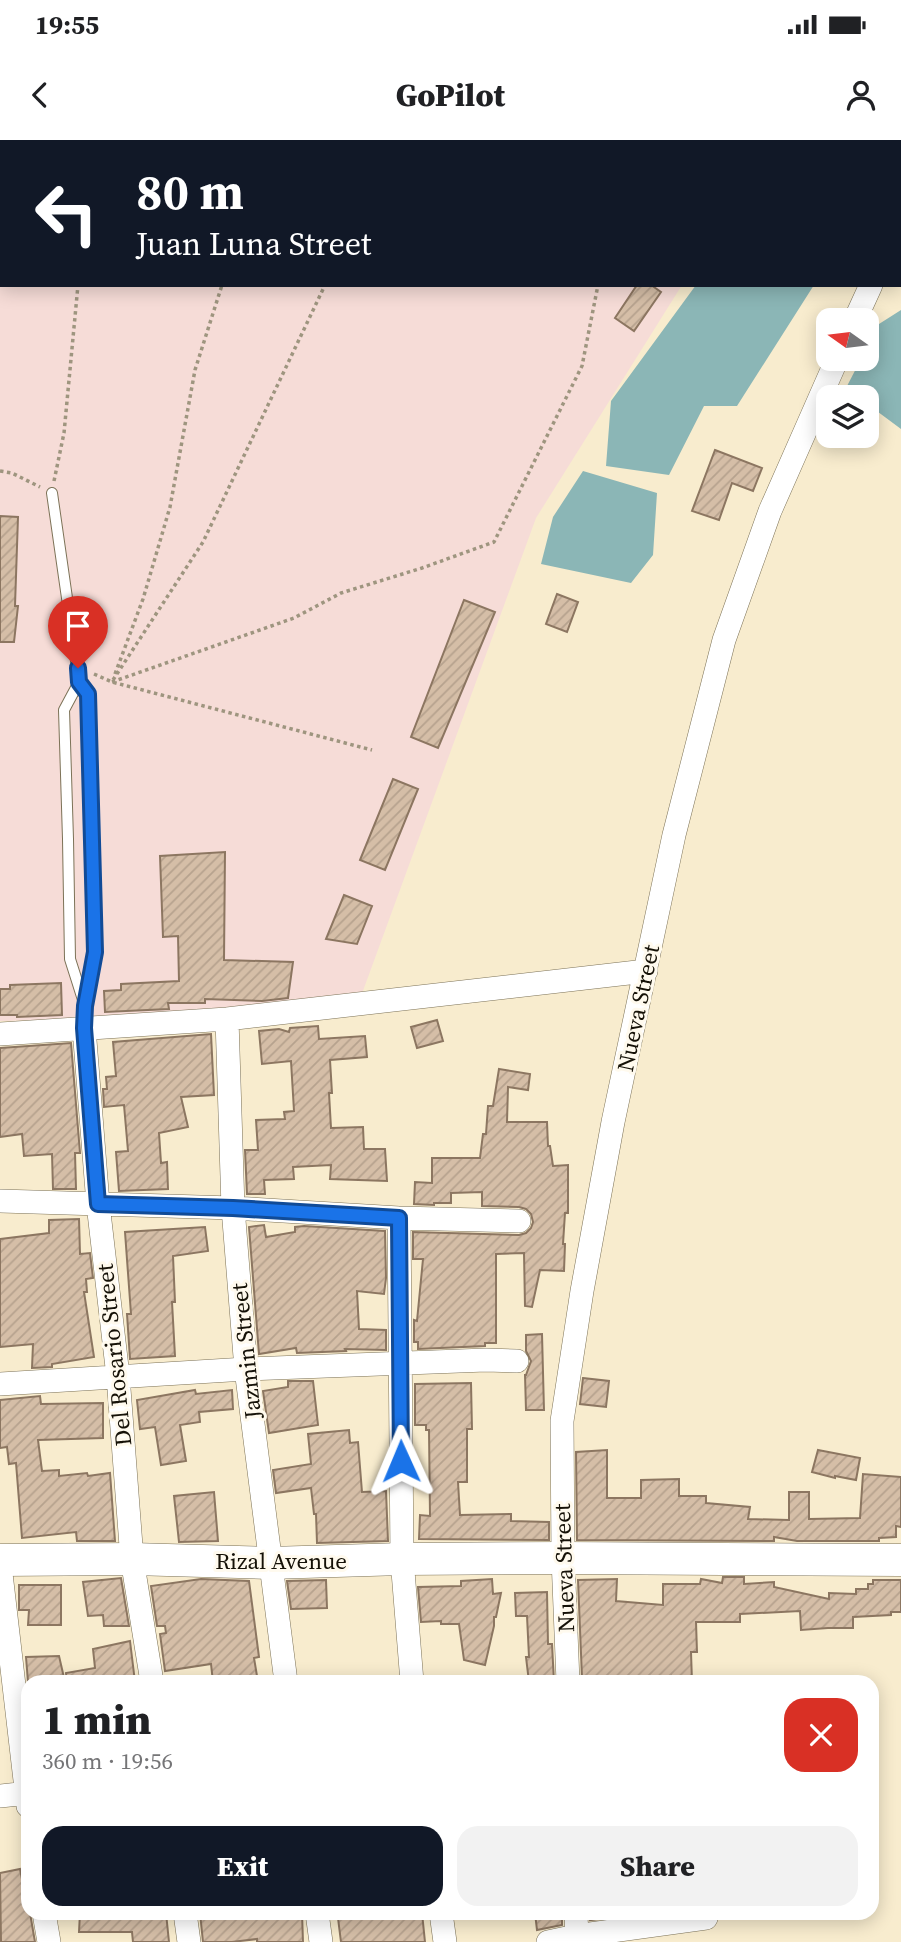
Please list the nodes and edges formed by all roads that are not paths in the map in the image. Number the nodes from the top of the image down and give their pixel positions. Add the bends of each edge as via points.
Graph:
1 (870, 287) edge
2 (860, 308) edge
3 (832, 371) edge
4 (52, 493) road end
5 (79, 682) junction
6 (646, 971) junction
7 (85, 1017) junction
8 (227, 1018) junction
9 (0, 1034) edge
10 (0, 1201) edge
11 (98, 1204) junction
12 (233, 1208) junction
13 (399, 1218) junction
14 (519, 1221) dead end
15 (517, 1361) dead end
16 (399, 1363) junction
17 (246, 1369) junction
18 (118, 1376) junction
19 (0, 1384) edge
20 (563, 1558) junction
21 (132, 1559) junction
22 (402, 1559) junction
23 (901, 1560) edge
24 (0, 1563) edge
25 (270, 1563) junction
26 (151, 1675) edge
27 (285, 1675) edge
28 (411, 1675) edge
29 (568, 1675) edge
30 (21, 1745) edge
31 (0, 1796) edge
32 (21, 1797) edge
33 (45, 1920) edge
34 (187, 1920) edge
35 (318, 1920) edge
36 (442, 1920) edge
37 (576, 1920) edge
38 (694, 1920) edge
39 (576, 1939) edge
40 (49, 1942) edge
41 (189, 1942) edge
42 (321, 1942) edge
43 (445, 1942) edge
44 (548, 1942) edge

1 - 2 street
3 - 6 street, Nueva Street via 770,511 724,640 674,835
4 - 5 lane
5 - 7 lane via 88,694 95,952
5 - 7 lane via 64,710 69,959
6 - 8 street
6 - 20 street, Nueva Street via 613,1122 562,1421
7 - 8 street
7 - 9 street
7 - 11 street, Del Rosario Street
8 - 12 street, Jazmin Street
10 - 11 street
11 - 12 street
11 - 18 street, Del Rosario Street
12 - 13 street
12 - 17 street, Jazmin Street
13 - 14 street
13 - 16 street
15 - 16 street
16 - 17 street
16 - 22 street
17 - 18 street
17 - 25 street, Jazmin Street
18 - 19 street
18 - 21 street, Del Rosario Street
20 - 22 street, Rizal Avenue
20 - 23 street, Rizal Avenue
20 - 29 street, Nueva Street
21 - 24 street, Rizal Avenue
21 - 25 street, Rizal Avenue
21 - 26 street, Del Rosario Street
22 - 25 street, Rizal Avenue
22 - 28 street
24 - 30 street
25 - 27 street, Jazmin Street
31 - 32 street
33 - 40 street
34 - 41 street
35 - 42 street
36 - 43 street
37 - 39 street
38 - 39 street
39 - 44 street

